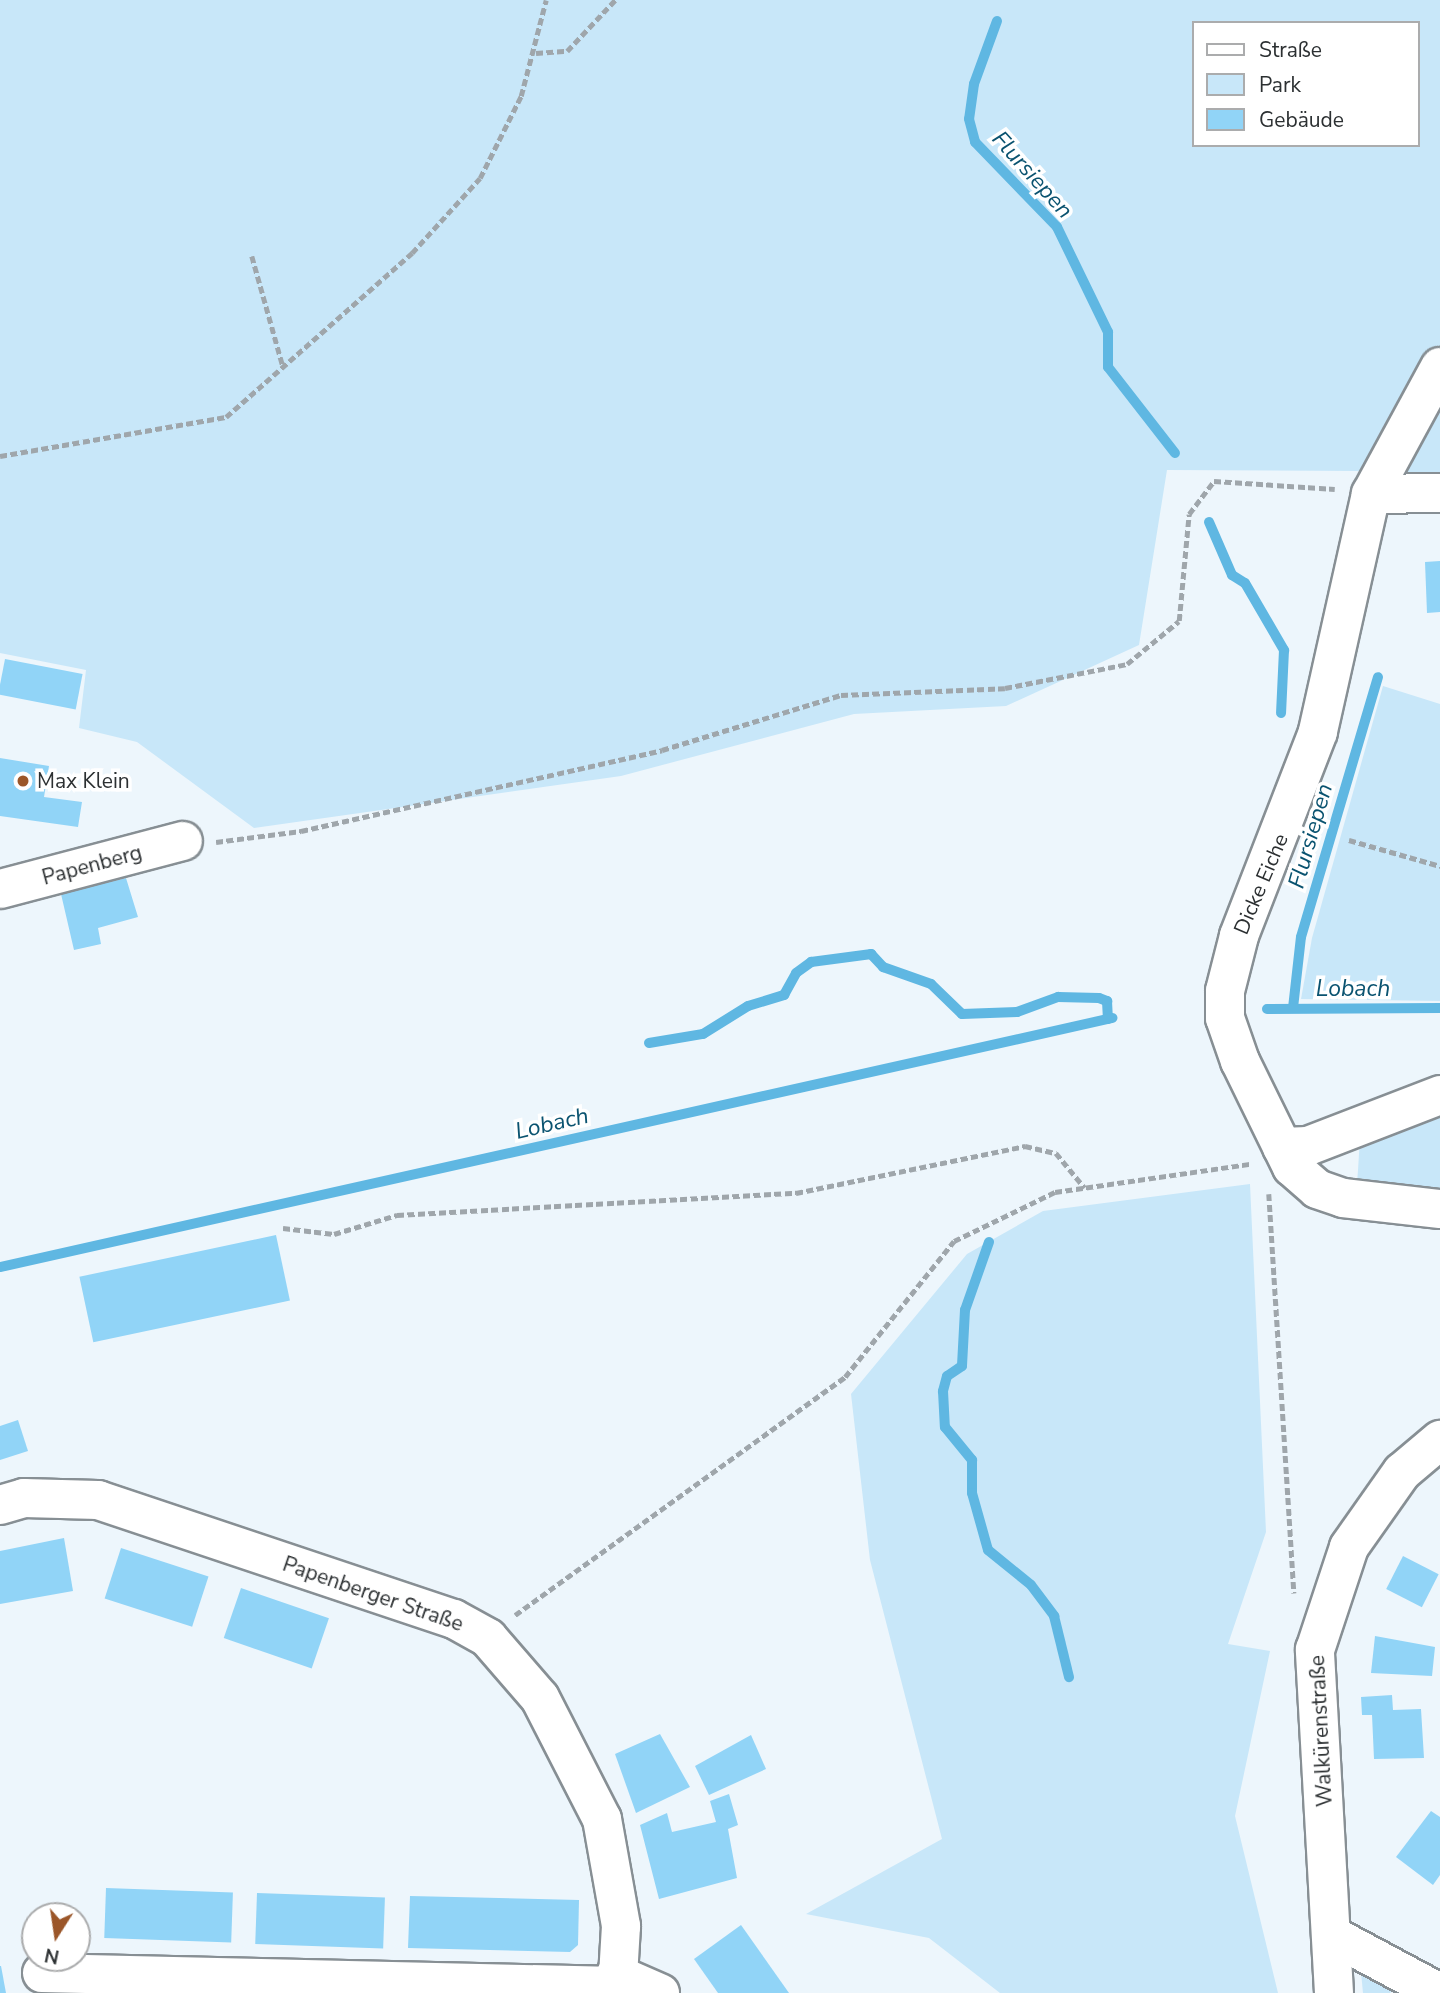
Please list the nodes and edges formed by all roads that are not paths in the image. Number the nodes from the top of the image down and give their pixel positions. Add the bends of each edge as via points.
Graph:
1 (1440, 367) edge
2 (1440, 493) edge
3 (1371, 494) junction
4 (183, 841) road end
5 (0, 889) edge
6 (1440, 1095) edge
7 (1282, 1147) junction
8 (1440, 1209) edge
9 (1440, 1440) edge
10 (0, 1505) edge
11 (1335, 1937) junction
12 (42, 1973) dead end
13 (1431, 1981) edge
14 (616, 1984) edge
15 (660, 1993) edge
16 (1334, 1993) edge

1 - 3 street, Dicke Eiche
2 - 3 street
3 - 7 street, Dicke Eiche via 1318,732 1238,936 1225,991 1237,1050
4 - 5 street, Papenberg
6 - 7 street via 1320,1142
7 - 8 street via 1292,1167 1317,1189
9 - 11 street, Walkürenstraße via 1402,1472 1349,1547 1315,1650
10 - 14 street, Papenberger Straße via 37,1498 98,1500 454,1619 488,1638 540,1698 602,1819 621,1926
11 - 13 street
11 - 16 street, Walkürenstraße
12 - 14 street
14 - 15 street

